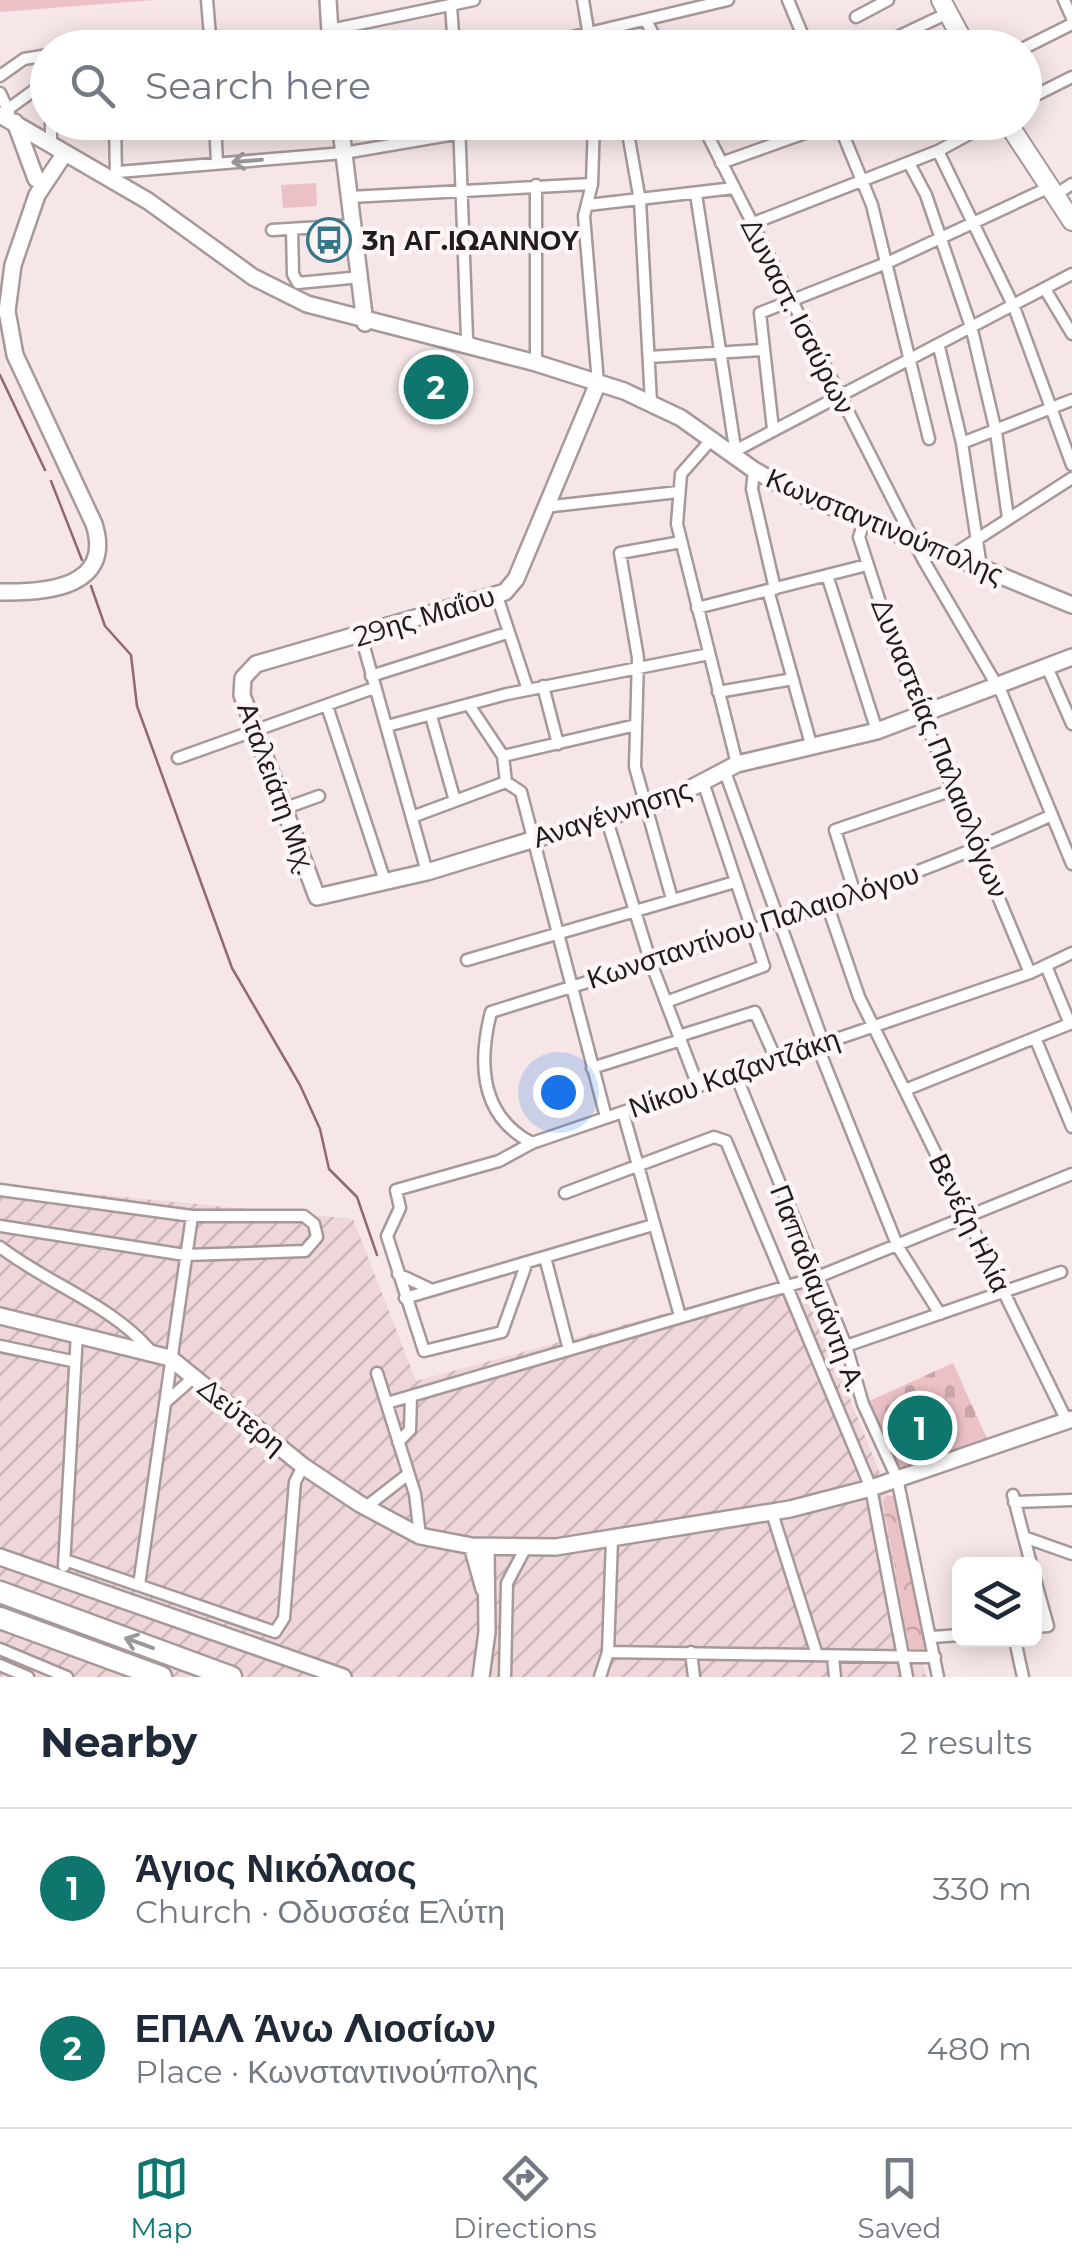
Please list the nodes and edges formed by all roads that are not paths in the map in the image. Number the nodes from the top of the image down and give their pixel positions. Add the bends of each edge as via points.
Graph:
1 (207, 0) edge
2 (328, 0) edge
3 (474, 0) edge
4 (584, 0) edge
5 (728, 0) edge
6 (788, 0) edge
7 (888, 0) edge
8 (1064, 0) edge
9 (451, 5) junction
10 (945, 6) edge
11 (856, 16) dead end
12 (646, 21) junction
13 (1072, 21) edge
14 (209, 30) edge
15 (330, 30) joint
16 (453, 30) edge
17 (589, 30) edge
18 (604, 30) edge
19 (651, 30) edge
20 (800, 30) edge
21 (904, 30) edge
22 (957, 30) edge
23 (1042, 38) edge
24 (30, 57) edge
25 (0, 76) edge
26 (1072, 77) edge
27 (1042, 92) edge
28 (0, 93) edge
29 (30, 95) edge
30 (7, 115) edge
31 (30, 130) edge
32 (46, 140) edge
33 (56, 140) edge
34 (115, 140) edge
35 (215, 140) edge
36 (342, 140) edge
37 (402, 140) edge
38 (460, 140) edge
39 (593, 140) edge
40 (629, 140) edge
41 (710, 140) edge
42 (786, 140) edge
43 (845, 140) edge
44 (958, 140) edge
45 (1019, 140) edge
46 (58, 148) junction
47 (938, 151) junction
48 (344, 152) junction
49 (216, 163) junction
50 (721, 163) junction
51 (909, 163) junction
52 (116, 176) junction
53 (863, 181) junction
54 (592, 184) junction
55 (1072, 184) edge
56 (536, 185) junction
57 (37, 187) junction
58 (734, 188) junction
59 (462, 191) junction
60 (1052, 191) junction
61 (696, 194) junction
62 (350, 196) junction
63 (640, 202) junction
64 (588, 205) junction
65 (1072, 220) edge
66 (976, 221) junction
67 (751, 224) junction
68 (354, 225) junction
69 (292, 229) junction
70 (272, 230) dead end
71 (940, 238) junction
72 (889, 262) junction
73 (1072, 274) edge
74 (360, 277) junction
75 (1045, 289) junction
76 (792, 302) junction
77 (1014, 306) junction
78 (365, 322) junction
79 (972, 330) junction
80 (1072, 334) edge
81 (471, 348) junction
82 (938, 348) junction
83 (762, 350) junction
84 (722, 352) junction
85 (649, 357) junction
86 (912, 360) junction
87 (536, 363) junction
88 (598, 383) junction
89 (840, 400) junction
90 (1072, 400) edge
91 (652, 402) junction
92 (1052, 408) junction
93 (772, 429) junction
94 (996, 432) junction
95 (929, 439) dead end
96 (711, 440) junction
97 (962, 443) junction
98 (733, 451) junction
99 (1072, 464) edge
100 (754, 470) junction
101 (1072, 478) edge
102 (678, 492) junction
103 (543, 507) junction
104 (898, 508) junction
105 (1008, 518) junction
106 (872, 524) junction
107 (681, 542) junction
108 (977, 542) junction
109 (915, 544) junction
110 (951, 556) junction
111 (867, 565) junction
112 (981, 567) junction
113 (827, 575) junction
114 (772, 589) junction
115 (0, 592) edge
116 (496, 596) junction
117 (1072, 606) edge
118 (696, 608) junction
119 (507, 633) junction
120 (361, 636) junction
121 (709, 654) junction
122 (1072, 656) edge
123 (1047, 667) junction
124 (638, 668) junction
125 (243, 678) joint
126 (793, 678) junction
127 (373, 682) junction
128 (544, 686) junction
129 (997, 686) junction
130 (528, 690) junction
131 (718, 692) junction
132 (469, 705) junction
133 (327, 706) junction
134 (431, 716) junction
135 (922, 716) junction
136 (1072, 724) edge
137 (636, 725) junction
138 (387, 726) junction
139 (877, 731) junction
140 (255, 732) junction
141 (558, 744) junction
142 (812, 748) junction
143 (503, 756) junction
144 (178, 758) dead end
145 (731, 768) junction
146 (506, 782) junction
147 (704, 784) junction
148 (953, 790) junction
149 (319, 796) dead end
150 (455, 801) junction
151 (647, 804) junction
152 (282, 810) junction
153 (1052, 815) junction
154 (606, 816) junction
155 (412, 817) junction
156 (534, 838) junction
157 (980, 848) junction
158 (1072, 864) edge
159 (427, 872) junction
160 (384, 882) junction
161 (735, 882) junction
162 (855, 894) junction
163 (317, 897) joint
164 (672, 899) junction
165 (826, 904) junction
166 (636, 910) junction
167 (780, 919) junction
168 (751, 928) junction
169 (556, 933) junction
170 (1072, 953) edge
171 (467, 960) dead end
172 (650, 960) junction
173 (1046, 966) junction
174 (1030, 973) junction
175 (569, 988) junction
176 (666, 1002) junction
177 (1071, 1024) edge
178 (872, 1025) junction
179 (680, 1038) junction
180 (1036, 1040) junction
181 (820, 1043) junction
182 (776, 1059) junction
183 (592, 1068) junction
184 (735, 1074) junction
185 (698, 1086) junction
186 (906, 1090) junction
187 (623, 1112) junction
188 (606, 1117) junction
189 (1072, 1127) edge
190 (532, 1143) junction
191 (638, 1166) junction
192 (1072, 1174) edge
193 (0, 1190) edge
194 (565, 1193) dead end
195 (192, 1216) junction
196 (967, 1218) junction
197 (652, 1225) junction
198 (0, 1226) edge
199 (0, 1247) edge
200 (898, 1247) junction
201 (185, 1255) junction
202 (545, 1257) junction
203 (527, 1262) junction
204 (1060, 1272) dead end
205 (398, 1274) junction
206 (815, 1278) junction
207 (786, 1286) junction
208 (428, 1288) junction
209 (1004, 1291) junction
210 (405, 1298) junction
211 (940, 1314) junction
212 (0, 1316) edge
213 (680, 1316) junction
214 (77, 1333) junction
215 (0, 1346) edge
216 (846, 1346) junction
217 (150, 1350) junction
218 (569, 1350) junction
219 (170, 1358) junction
220 (72, 1361) junction
221 (377, 1374) dead end
222 (194, 1377) junction
223 (411, 1396) junction
224 (166, 1402) junction
225 (387, 1403) junction
226 (1070, 1420) edge
227 (398, 1442) junction
228 (303, 1466) junction
229 (407, 1475) junction
230 (898, 1478) junction
231 (870, 1488) junction
232 (1072, 1500) edge
233 (366, 1507) junction
234 (772, 1512) junction
235 (420, 1536) junction
236 (1024, 1537) junction
237 (612, 1539) junction
238 (479, 1546) junction
239 (524, 1549) junction
240 (1072, 1554) edge
241 (0, 1557) edge
242 (1030, 1557) edge
243 (65, 1560) junction
244 (59, 1580) junction
245 (138, 1585) junction
246 (0, 1592) edge
247 (1042, 1605) edge
248 (0, 1618) edge
249 (1042, 1626) edge
250 (952, 1635) edge
251 (932, 1637) junction
252 (1017, 1647) edge
253 (0, 1649) edge
254 (608, 1652) junction
255 (692, 1652) junction
256 (817, 1656) junction
257 (833, 1657) junction
258 (903, 1658) junction
259 (935, 1658) junction
260 (0, 1665) edge
261 (59, 1676) edge
262 (28, 1677) edge
263 (161, 1677) edge
264 (231, 1677) edge
265 (343, 1677) edge
266 (482, 1677) edge
267 (505, 1677) edge
268 (600, 1677) edge
269 (694, 1677) edge
270 (835, 1677) edge
271 (906, 1677) edge
272 (938, 1677) edge
273 (1024, 1677) edge

1 - 14 street
2 - 15 street
3 - 9 street
4 - 17 street
5 - 12 street
6 - 20 street
7 - 11 street
8 - 13 street
9 - 15 street
9 - 16 street
10 - 21 street
10 - 22 main road
12 - 18 street
12 - 19 street
13 - 23 street
24 - 25 street
26 - 27 street
28 - 30 street
29 - 30 street
30 - 31 street, Κωνσταντινούπολης
30 - 57 street
32 - 46 street, Κωνσταντινούπολης
33 - 46 street
34 - 52 street
35 - 49 street
36 - 48 street
37 - 48 street
38 - 59 street
39 - 54 street
40 - 63 street
41 - 50 street, Δυναστ. Ισαύρων
42 - 50 street
43 - 53 street
44 - 47 street
45 - 60 main road
46 - 52 street, Κωνσταντινούπολης
46 - 57 street
47 - 51 street
47 - 66 street
48 -> 49 street
48 - 62 street
49 - 52 street
50 - 58 street, Δυναστ. Ισαύρων
51 - 53 street
51 - 71 street
52 - 78 street, Κωνσταντινούπολης via 253,277
53 - 67 street
53 - 72 street
54 - 56 street
54 - 64 street
55 - 60 street
56 - 59 street
56 - 87 street
57 - 115 street via 10,277 9,334 94,524 98,562 78,579
58 - 61 street
58 - 67 street, Δυναστ. Ισαύρων
59 - 62 street
59 - 81 street
60 - 65 main road
60 - 66 street
61 - 63 street
61 - 84 street
62 - 68 street
63 - 64 street
63 - 85 street
64 - 88 street
66 - 71 street
66 - 77 street
67 - 76 street, Δυναστ. Ισαύρων
68 - 69 street
68 - 74 street
69 - 70 street
69 - 74 street via 298,284
71 - 72 street
71 - 79 street
72 - 76 street
72 - 86 street
73 - 75 street
74 - 78 street
75 - 77 street
75 - 80 street
76 - 83 street via 760,312
76 - 89 street, Δυναστ. Ισαύρων
77 - 79 street
77 - 92 street
78 - 81 street, Κωνσταντινούπολης
79 - 82 street
79 - 94 street
81 - 87 street, Κωνσταντινούπολης
82 - 86 street
82 - 97 street
83 - 84 street
83 - 93 street
84 - 85 street
84 - 98 street
85 - 91 street
86 - 89 street
86 - 95 street
87 - 88 street, Κωνσταντινούπολης
88 - 91 street, Κωνσταντινούπολης
88 - 103 street, 29ης Μαΐου
89 - 93 street
89 - 104 street, Δυναστ. Ισαύρων
90 - 92 street
91 - 96 street, Κωνσταντινούπολης
92 - 94 street
92 - 99 street
93 - 98 street
94 - 97 street
94 - 105 street
96 - 98 street, Κωνσταντινούπολης
96 - 102 street via 685,466
97 - 108 street
98 - 100 street, Κωνσταντινούπολης
100 - 106 street, Κωνσταντινούπολης
100 - 114 street
101 - 105 street
102 - 103 street
102 - 107 street
103 - 116 street, 29ης Μαΐου via 516,579
104 - 106 street via 892,520
104 - 109 street, Δυναστ. Ισαύρων
105 - 108 street
106 - 109 street, Κωνσταντινούπολης
106 - 111 street, Δυναστείας Παλαιολόγων via 859,537
107 - 118 street
107 - 124 street via 620,553
108 - 110 street
108 - 112 street
109 - 110 street, Κωνσταντινούπολης
109 - 129 street, Δυναστ. Ισαύρων
110 - 112 street, Κωνσταντινούπολης
111 - 113 street
111 - 135 street, Δυναστείας Παλαιολόγων
112 - 117 street, Κωνσταντινούπολης
113 - 114 street
113 - 139 street
114 - 118 street
114 - 126 street
116 - 119 street
116 - 120 street, 29ης Μαΐου
118 - 121 street
119 - 127 street
119 - 130 street
120 - 125 street, 29ης Μαΐου via 256,664
120 - 127 street
121 - 124 street
121 - 131 street
122 - 123 street, Αναγέννησης
123 - 129 street, Αναγέννησης
123 - 136 street
124 - 128 street
124 - 137 street
125 - 140 street, Αταλειάτη Μιχ.
126 - 131 street
126 - 142 street
127 - 133 street
127 - 138 street
128 - 130 street
128 - 141 street
129 - 135 street, Αναγέννησης
129 - 153 street, Δυναστ. Ισαύρων
130 - 132 street
131 - 145 street
132 - 134 street
132 - 143 street
133 - 140 street
133 - 160 street
134 - 138 street
134 - 150 street
135 - 139 street, Αναγέννησης
135 - 148 street, Δυναστείας Παλαιολόγων
137 - 141 street
137 - 151 street via 636,767
138 - 155 street
139 - 142 street, Αναγέννησης
140 - 144 street
140 - 152 street, Αταλειάτη Μιχ.
141 - 143 street
142 - 145 street, Αναγέννησης
143 - 146 street
145 - 147 street, Αναγέννησης
145 - 167 street
146 - 150 street
146 - 156 street via 521,792
147 - 151 street, Αναγέννησης
147 - 161 street
148 - 157 street, Δυναστείας Παλαιολόγων
148 - 162 street via 835,830
149 - 152 street
150 - 155 street
151 - 154 street, Αναγέννησης
151 - 164 street
152 - 163 street, Αταλειάτη Μιχ.
153 - 157 street, Κωνσταντίνου Παλαιολόγου
153 - 158 street, Δυναστ. Ισαύρων
154 - 156 street, Αναγέννησης
154 - 166 street
155 - 159 street
156 - 159 street, Αναγέννησης
156 - 169 street
157 - 162 street, Κωνσταντίνου Παλαιολόγου
157 - 174 street, Δυναστείας Παλαιολόγων
159 - 160 street, Αναγέννησης
160 - 163 street, Αναγέννησης
161 - 164 street
161 - 168 street
162 - 165 street, Κωνσταντίνου Παλαιολόγου
164 - 166 street
165 - 167 street, Κωνσταντίνου Παλαιολόγου
165 - 178 street, Βενέζη Ηλία
166 - 169 street
166 - 172 street
167 - 168 street, Κωνσταντίνου Παλαιολόγου
167 - 181 street
168 - 172 street, Κωνσταντίνου Παλαιολόγου
168 - 176 street via 764,966
169 - 171 street
169 - 175 street
170 - 173 street, Νίκου Καζαντζάκη
172 - 175 street, Κωνσταντίνου Παλαιολόγου
172 - 176 street
173 - 174 street, Νίκου Καζαντζάκη
173 - 177 street
174 - 178 street, Νίκου Καζαντζάκη
175 - 183 street
175 - 190 street, Κωνσταντίνου Παλαιολόγου via 490,1012 480,1054 503,1125
176 - 179 street
177 - 180 street
178 - 181 street, Νίκου Καζαντζάκη
178 - 186 street, Βενέζη Ηλία
179 - 182 street via 755,1012
179 - 183 street
179 - 185 street
180 - 186 street
180 - 189 street
181 - 182 street, Νίκου Καζαντζάκη
181 - 200 street
182 - 184 street, Νίκου Καζαντζάκη
183 - 188 street
184 - 185 street, Νίκου Καζαντζάκη
184 - 206 street, Παπαδιαμάντη Α.
185 - 187 street, Νίκου Καζαντζάκη
186 - 196 street, Βενέζη Ηλία
187 - 188 street, Νίκου Καζαντζάκη
187 - 191 street
188 - 190 street, Νίκου Καζαντζάκη
190 - 205 street, Νίκου Καζαντζάκη via 499,1161 396,1190 400,1208 387,1232
191 - 194 street
191 - 197 street
191 - 207 street via 722,1138
192 - 196 street
193 - 195 street
195 - 201 street
195 - 201 street via 304,1216 317,1233 305,1251
196 - 200 street
196 - 209 street, Βενέζη Ηλία
197 - 202 street
197 - 213 street
198 - 201 street
199 - 217 street via 134,1332
200 - 206 street
200 - 211 street
201 - 219 street
202 - 203 street
202 - 218 street
203 - 208 street
203 - 210 street via 507,1325 497,1334 424,1350
204 - 209 street
205 - 208 street
205 - 210 street
206 - 207 street
206 - 216 street, Παπαδιαμάντη Α.
207 - 213 street
207 - 231 street
208 - 210 street
209 - 211 street
209 - 226 street, Βενέζη Ηλία
211 - 216 street
212 - 214 street, Δεύτερη
213 - 218 street
214 - 217 street, Δεύτερη
214 - 220 street
215 - 220 street
216 - 230 street, Παπαδιαμάντη Α. via 863,1404
217 - 219 street, Δεύτερη
218 - 223 street
219 - 222 street, Δεύτερη
219 - 224 street
220 - 243 street
221 - 225 street
222 - 224 street
222 - 228 street, Δεύτερη
223 - 225 street
223 - 227 street via 410,1430
224 - 245 street
225 - 227 street
226 - 230 street, Δεύτερη
227 - 229 street
228 - 233 street, Δεύτερη
228 - 245 street via 295,1482 279,1629 264,1631
229 - 233 street
229 - 235 street
230 - 231 street, Δεύτερη
230 - 251 street, Παπαδιαμάντη Α.
231 - 234 street, Δεύτερη
231 - 258 street
232 - 236 street via 1014,1498
233 - 235 street, Δεύτερη
234 - 237 street, Δεύτερη
234 - 256 street
235 - 238 street, Δεύτερη
236 - 240 street
236 - 242 street
237 - 239 street, Δεύτερη
237 - 254 street
238 - 239 street, Δεύτερη
238 - 266 street via 488,1632
239 - 267 street via 507,1583
241 - 244 street
243 - 244 street
243 - 245 street
244 - 265 street
264 -> 246 highway
247 - 249 street via 1048,1626
248 - 263 highway
250 - 251 street
251 - 259 street, Παπαδιαμάντη Α.
252 - 273 street
253 - 261 street
254 - 255 street
254 - 268 street
255 - 256 street
255 - 269 street
256 - 257 street
257 - 258 street
257 - 270 street
258 - 259 street
258 - 271 street
259 - 272 street, Παπαδιαμάντη Α.
260 - 262 street

